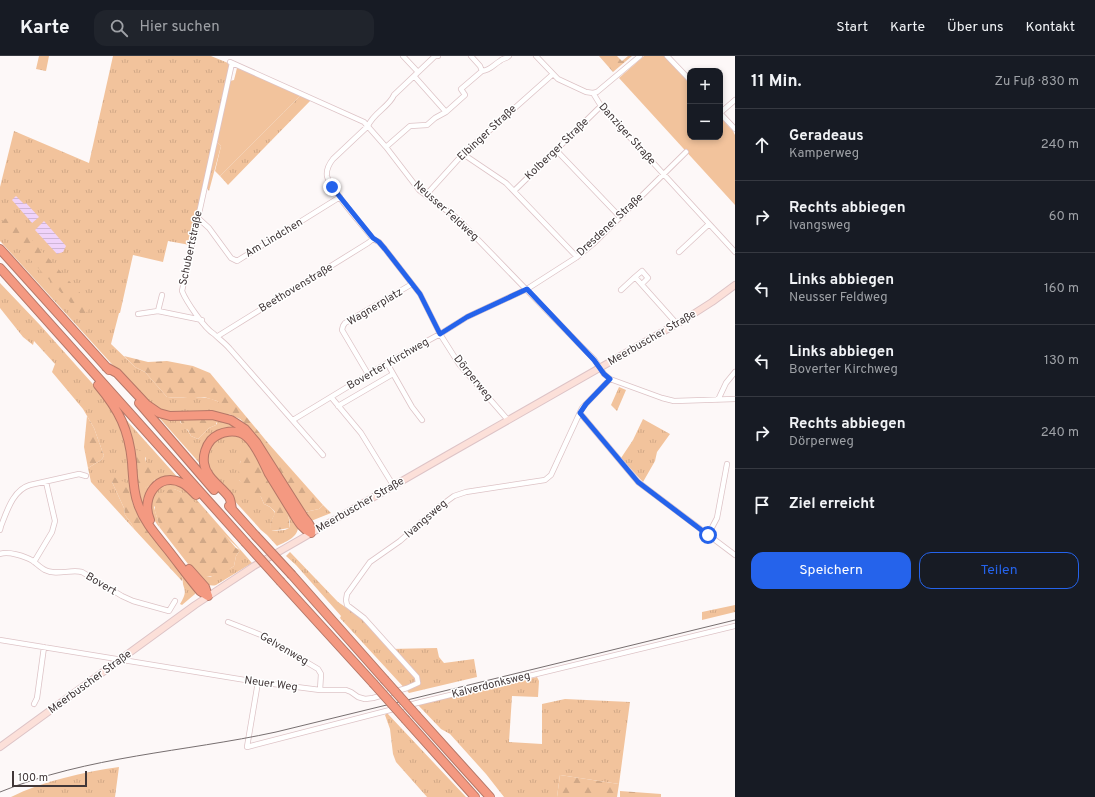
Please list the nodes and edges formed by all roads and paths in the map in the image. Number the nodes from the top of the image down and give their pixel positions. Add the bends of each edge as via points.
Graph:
1 (403, 56) edge
2 (438, 56) edge
3 (471, 56) edge
4 (509, 56) edge
5 (536, 56) edge
6 (640, 56) edge
7 (668, 56) edge
8 (231, 62) joint
9 (482, 71) junction
10 (416, 74) junction
11 (553, 74) junction
12 (687, 77) edge
13 (593, 93) junction
14 (735, 100) edge
15 (601, 106) junction
16 (723, 110) edge
17 (446, 112) junction
18 (723, 116) edge
19 (368, 126) junction
20 (735, 129) edge
21 (386, 147) junction
22 (556, 150) junction
23 (686, 152) dead end
24 (463, 154) junction
25 (663, 174) junction
26 (514, 191) junction
27 (426, 195) junction
28 (340, 197) junction
29 (620, 217) junction
30 (198, 218) junction
31 (709, 224) junction
32 (373, 238) junction
33 (0, 249) edge
34 (679, 252) dead end
35 (735, 252) edge
36 (577, 257) junction
37 (0, 268) edge
38 (635, 277) junction
39 (412, 284) junction
40 (642, 284) junction
41 (735, 285) edge
42 (527, 289) junction
43 (621, 290) dead end
44 (162, 295) dead end
45 (158, 311) junction
46 (138, 314) dead end
47 (202, 320) junction
48 (677, 324) junction
49 (440, 334) junction
50 (218, 336) junction
51 (84, 362) junction
52 (387, 363) junction
53 (106, 367) junction
54 (600, 368) junction
55 (735, 372) edge
56 (368, 374) junction
57 (393, 374) junction
58 (610, 379) junction
59 (331, 397) junction
60 (735, 399) edge
61 (718, 400) junction
62 (338, 406) junction
63 (580, 413) junction
64 (293, 420) junction
65 (422, 420) dead end
66 (508, 420) junction
67 (323, 456) dead end
68 (727, 464) dead end
69 (86, 476) dead end
70 (46, 482) junction
71 (393, 485) junction
72 (232, 509) junction
73 (220, 514) junction
74 (0, 515) edge
75 (4, 519) junction
76 (0, 530) edge
77 (311, 533) junction
78 (708, 535) junction
79 (0, 554) edge
80 (735, 556) edge
81 (34, 562) junction
82 (208, 596) junction
83 (175, 601) dead end
84 (228, 622) dead end
85 (735, 626) edge
86 (0, 640) edge
87 (44, 647) junction
88 (121, 660) junction
89 (258, 682) junction
90 (418, 683) joint
91 (320, 690) junction
92 (34, 704) dead end
93 (0, 747) edge
94 (475, 797) edge
95 (490, 797) edge

1 - 10 street
2 - 10 street
3 - 9 street
4 - 9 street via 488,70
5 - 11 street, Danziger Straße
6 - 13 street
7 - 12 street
8 - 19 street, Neusser Feldweg via 358,118
8 - 30 street, Schubertstraße
9 - 17 street via 461,89 466,94
10 - 17 street
10 - 19 street via 376,114
11 - 13 street, Danziger Straße via 563,82
11 - 24 street, Elbinger Straße
13 - 15 street, Danziger Straße
14 - 16 street
15 - 22 street, Kolberger Straße
15 - 25 street, Danziger Straße
17 - 21 street via 427,125 410,126
18 - 20 street
19 - 21 street, Neusser Feldweg
19 - 28 street, Dörperweg via 329,163 327,176
21 - 27 street, Neusser Feldweg via 419,190
22 - 26 street, Kolberger Straße
22 - 29 street
23 - 25 street, Dresdener Straße
24 - 26 street
24 - 27 street, Elbinger Straße
25 - 29 street, Dresdener Straße
25 - 31 street, Danziger Straße
26 - 36 street
27 - 42 street, Neusser Feldweg via 458,219
28 - 30 street, Am Lindchen via 237,261 231,258 209,228
28 - 32 street, Dörperweg
29 - 36 street, Dresdener Straße
30 - 47 street, Schubertstraße via 182,291 184,298
31 - 34 street
31 - 35 street, Danziger Straße
32 - 39 street, Dörperweg
32 - 50 street, Beethovenstraße
33 - 53 highway
36 - 42 street, Dresdener Straße
37 - 51 highway
38 - 40 street
38 - 40 street via 642,271 648,278
38 - 43 street
39 - 49 street, Dörperweg via 420,294
39 - 56 street, Wagnerplatz via 342,326
40 - 48 street
41 - 48 main road, Meerbuscher Straße
42 - 49 street, Boverter Kirchweg via 467,317
42 - 54 street, Neusser Feldweg
44 - 45 street
45 - 46 street
45 - 47 street
47 - 50 street, Schubertstraße via 214,335
48 - 54 main road, Meerbuscher Straße
49 - 52 street, Boverter Kirchweg
49 - 66 street, Dörperweg via 459,364
50 - 64 street, Schubertstraße
51 - 73 highway
51 - 82 highway via 122,419 128,436 135,493 141,511 152,530 200,591
52 - 56 street, Boverter Kirchweg
52 - 57 street
53 - 72 highway
53 - 77 highway via 117,373 146,404 159,413 170,416 212,415 231,420 245,429 309,524
54 - 58 street, Neusser Feldweg
54 - 66 main road, Meerbuscher Straße
55 - 61 street
56 - 59 street, Boverter Kirchweg
57 - 62 street
57 - 65 street
58 - 61 street via 674,401
58 - 63 street, Ivangsweg
59 - 62 street
59 - 64 street, Boverter Kirchweg
60 - 61 street
62 - 71 street via 362,433
63 - 78 street via 638,482
63 - 90 street, Ivangsweg via 552,475 545,480 454,496 400,541 370,562 347,594 347,605 364,618 417,677
64 - 67 street, Schubertstraße
66 - 71 main road, Meerbuscher Straße
68 - 78 street via 717,518
69 - 70 street via 79,474
70 - 75 street via 19,490
70 - 81 street via 55,521 52,532
71 - 77 main road, Meerbuscher Straße
72 - 77 highway via 230,498 206,471 204,454 217,435 233,431 246,437 253,445 300,524
72 - 95 highway, bridge
73 - 82 highway via 212,511 182,482 174,480 167,480 155,486 147,500 147,512 153,526 206,587
73 - 94 highway, bridge
74 - 75 street
75 - 76 street
77 - 82 main road, Meerbuscher Straße
78 - 80 street
79 - 81 street, Bovert via 4,552
81 - 83 street, Bovert via 46,571 82,572 109,590 133,601 169,611
82 - 88 main road, Meerbuscher Straße
84 - 91 street, Gelvenweg via 261,635 318,669 321,674
85 - 89 street, Kalverdonksweg via 247,747
86 - 87 street, Neuer Weg
87 - 88 street, Neuer Weg
87 - 92 street
88 - 89 street, Neuer Weg
88 - 93 main road, Meerbuscher Straße
89 - 91 street, Neuer Weg
90 - 91 street, Neuer Weg via 366,699 349,691

